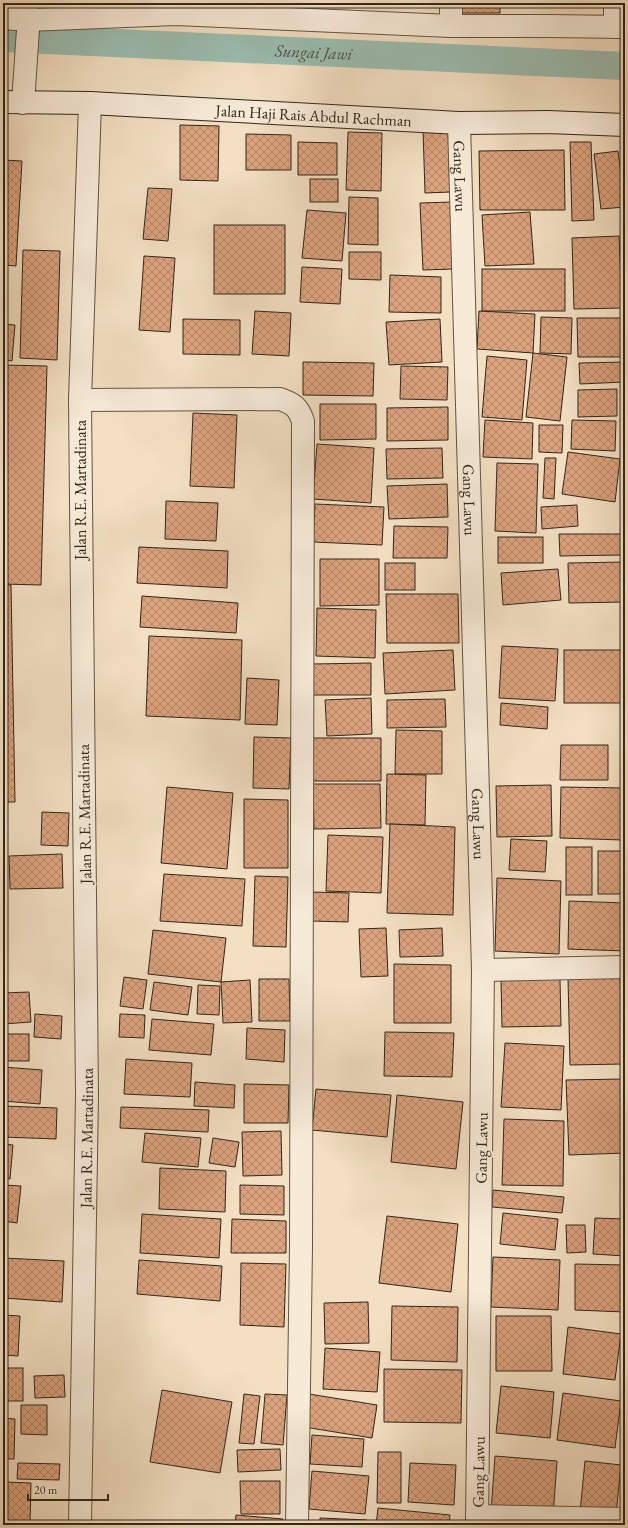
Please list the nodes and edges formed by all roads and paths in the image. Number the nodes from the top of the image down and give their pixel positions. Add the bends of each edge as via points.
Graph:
1 (451, 3) edge
2 (615, 3) edge
3 (175, 9) edge
4 (27, 17) edge
5 (3, 18) edge
6 (451, 26) junction
7 (620, 27) edge
8 (17, 96) edge
9 (90, 103) junction
10 (459, 123) junction
11 (625, 125) edge
12 (80, 400) junction
13 (625, 967) edge
14 (483, 970) junction
15 (625, 1519) edge
16 (477, 1520) edge
17 (80, 1525) edge
18 (297, 1525) edge

1 - 6 street
2 - 7 street
3 - 4 street
3 - 6 street
4 - 5 street
4 - 8 street
6 - 7 street
8 - 9 street, Jalan Haji Rais Abdul Rachman
9 - 10 street, Jalan Haji Rais Abdul Rachman
9 - 12 street, Jalan R.E. Martadinata
10 - 11 street, Jalan Haji Rais Abdul Rachman via 548,122
10 - 14 street, Gang Lawu
12 - 17 street, Jalan R.E. Martadinata via 87,1095
12 - 18 street via 280,399 299,410 303,421 301,1247
13 - 14 street
14 - 16 street, Gang Lawu
15 - 16 street

